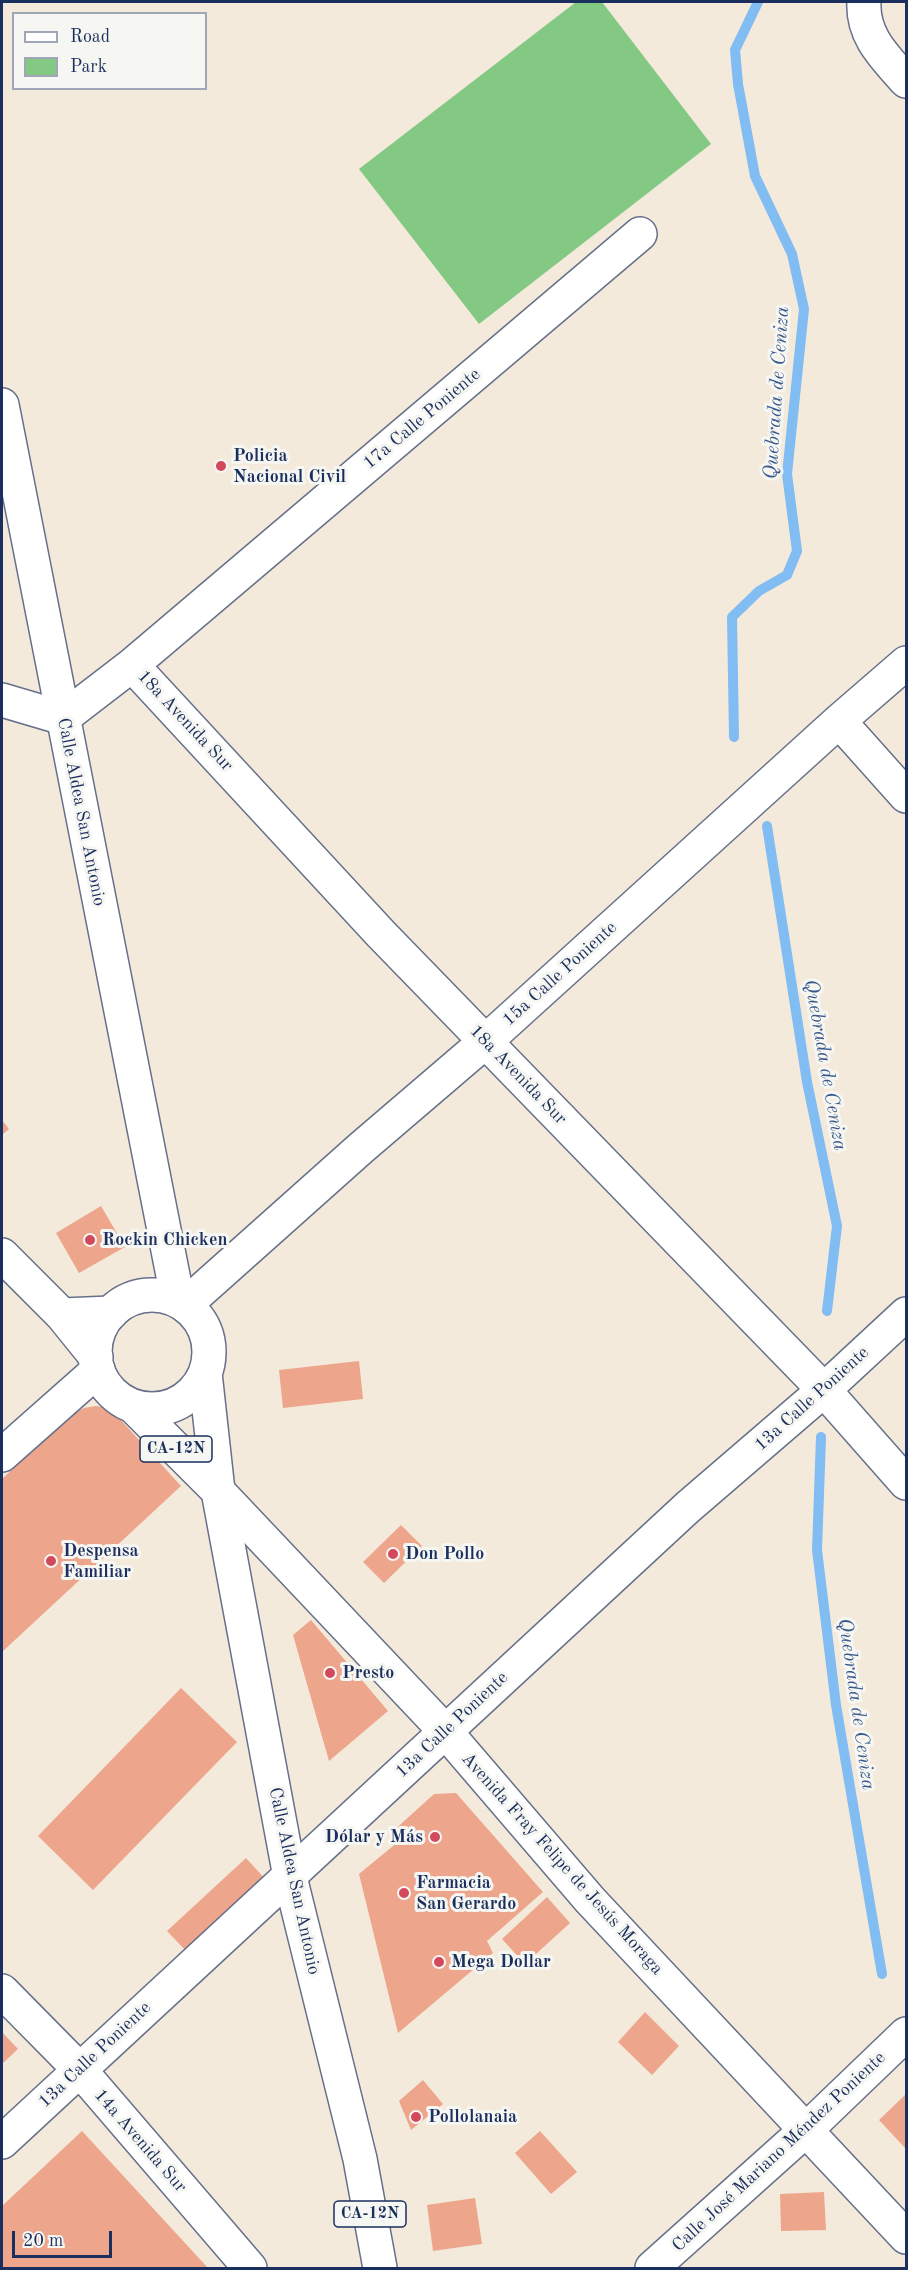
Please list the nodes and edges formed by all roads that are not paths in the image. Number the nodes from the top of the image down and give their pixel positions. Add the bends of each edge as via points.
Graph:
1 (864, 2) edge
2 (906, 81) edge
3 (640, 234) dead end
4 (2, 405) edge
5 (906, 663) edge
6 (132, 665) junction
7 (2, 700) edge
8 (63, 718) junction
9 (839, 721) junction
10 (906, 796) edge
11 (486, 1041) junction
12 (161, 1219) junction
13 (2, 1255) edge
14 (181, 1303) junction
15 (125, 1305) junction
16 (906, 1314) edge
17 (62, 1315) junction
18 (97, 1363) junction
19 (205, 1373) junction
20 (824, 1390) junction
21 (134, 1407) junction
22 (2, 1455) edge
23 (906, 1483) edge
24 (218, 1491) junction
25 (445, 1731) junction
26 (290, 1877) junction
27 (2, 1991) edge
28 (906, 2034) edge
29 (79, 2069) junction
30 (807, 2129) junction
31 (2, 2142) edge
32 (906, 2237) edge
33 (250, 2268) edge
34 (380, 2268) edge
35 (652, 2268) edge

1 - 2 street via 863,13 874,44
3 - 6 street, 17a Calle Poniente
4 - 8 street, Calle Aldea San Antonio
5 - 9 street, 15a Calle Poniente
6 - 8 street, 17a Calle Poniente
6 - 11 street, 18a Avenida Sur via 381,934
7 - 8 street
8 - 12 street, Calle Aldea San Antonio
9 - 10 street
9 - 11 street, 15a Calle Poniente
11 - 14 street, 15a Calle Poniente
11 - 20 street, 18a Avenida Sur
12 - 14 street, Calle Aldea San Antonio
12 - 15 street, Calle Aldea San Antonio
13 - 17 street
14 - 15 street via 152,1295
14 - 19 street via 198,1318 207,1335 210,1354
15 - 17 street
15 - 18 street via 102,1326
16 - 20 street, 13a Calle Poniente
17 - 18 street
18 - 21 street via 106,1386
18 - 22 street
19 - 21 street via 197,1388 176,1404 150,1410
19 - 24 street, Calle Aldea San Antonio / CA-12N
20 - 23 street, 18a Avenida Sur
20 - 25 street, 13a Calle Poniente via 688,1507
21 - 24 street, CA-12N
24 - 25 street, Avenida Fray Felipe de Jesús Moraga
24 - 26 street, Calle Aldea San Antonio
25 - 26 street, 13a Calle Poniente
25 - 30 street, Avenida Fray Felipe de Jesús Moraga via 590,1900
26 - 29 street, 13a Calle Poniente
26 - 34 street, Calle Aldea San Antonio / CA-12N via 360,2159
27 - 29 street, 14a Avenida Sur
28 - 30 street, Calle José Mariano Méndez Poniente
29 - 31 street, 13a Calle Poniente
29 - 33 street, 14a Avenida Sur
30 - 32 street, Avenida Fray Felipe de Jesús Moraga
30 - 35 street, Calle José Mariano Méndez Poniente

